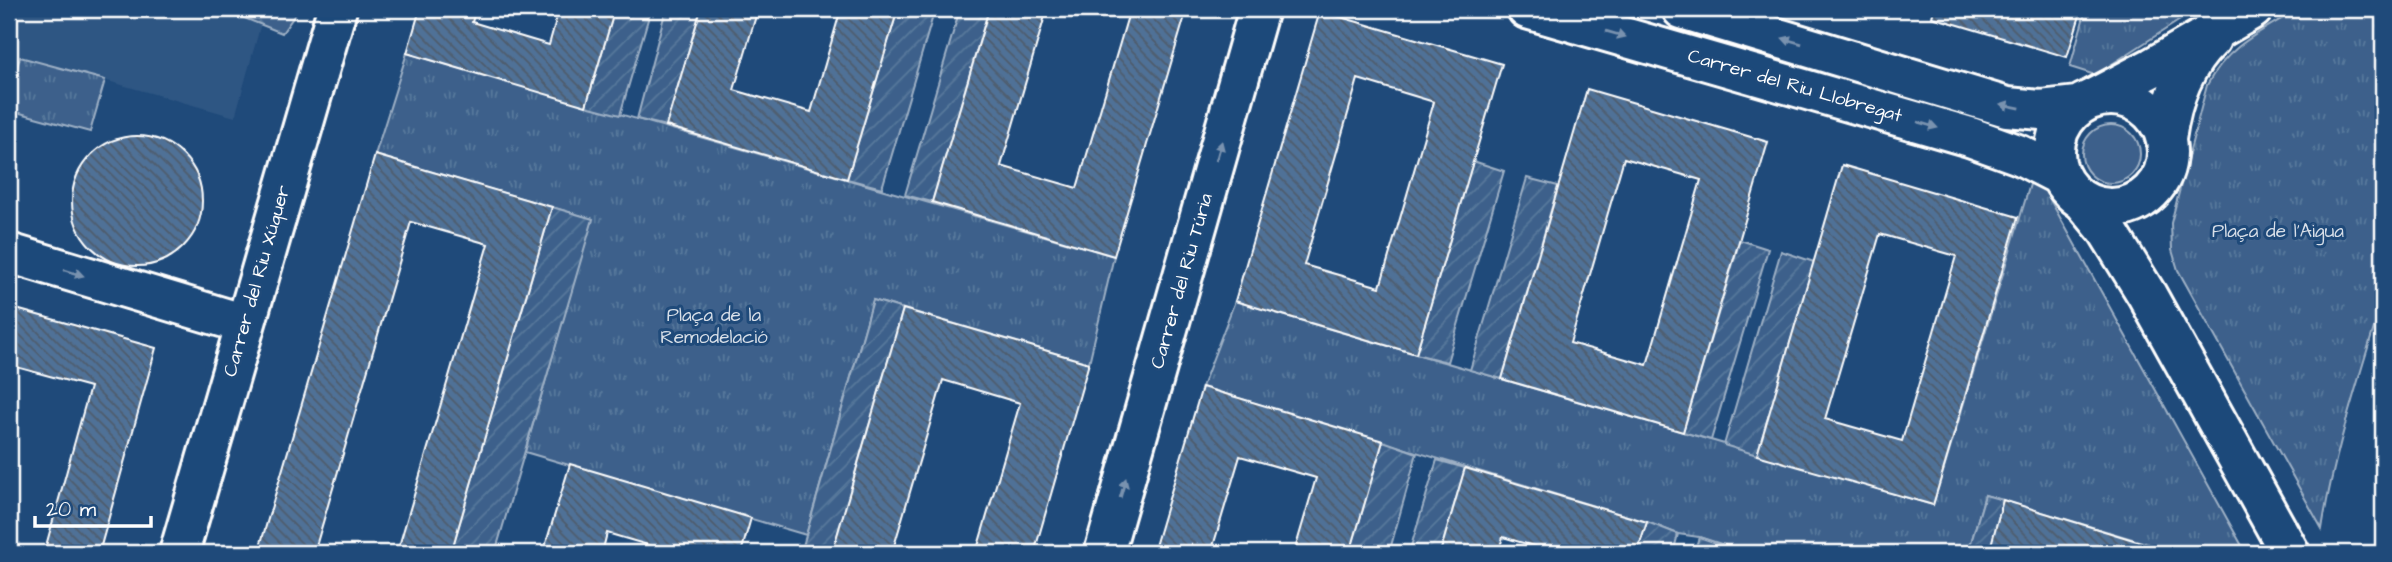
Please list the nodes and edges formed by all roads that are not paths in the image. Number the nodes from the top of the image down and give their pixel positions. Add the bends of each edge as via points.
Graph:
1 (337, 9) edge
2 (1259, 9) edge
3 (1527, 9) edge
4 (1682, 9) edge
5 (2241, 16) edge
6 (2086, 102) junction
7 (2166, 139) junction
8 (2059, 175) junction
9 (2153, 191) junction
10 (2084, 202) junction
11 (9, 253) edge
12 (2147, 295) junction
13 (245, 324) junction
14 (179, 553) edge
15 (1104, 553) edge
16 (2290, 553) edge

1 - 13 street, Carrer del Riu Xúquer
15 -> 2 street, Carrer del Riu Túria
3 -> 8 street, Carrer del Riu Llobregat via 1970,137
6 -> 4 street via 2040,110 2007,107
5 - 6 street
5 - 7 street via 2197,53 2170,114
6 - 7 street via 2114,95 2132,99 2160,122
6 - 8 street via 2064,120 2056,137
7 - 9 street via 2168,158
8 - 10 street via 2069,191
9 - 10 street via 2122,208
9 - 12 street via 2140,265
10 - 12 street
11 -> 13 street
12 - 16 street
13 - 14 street, Carrer del Riu Xúquer

